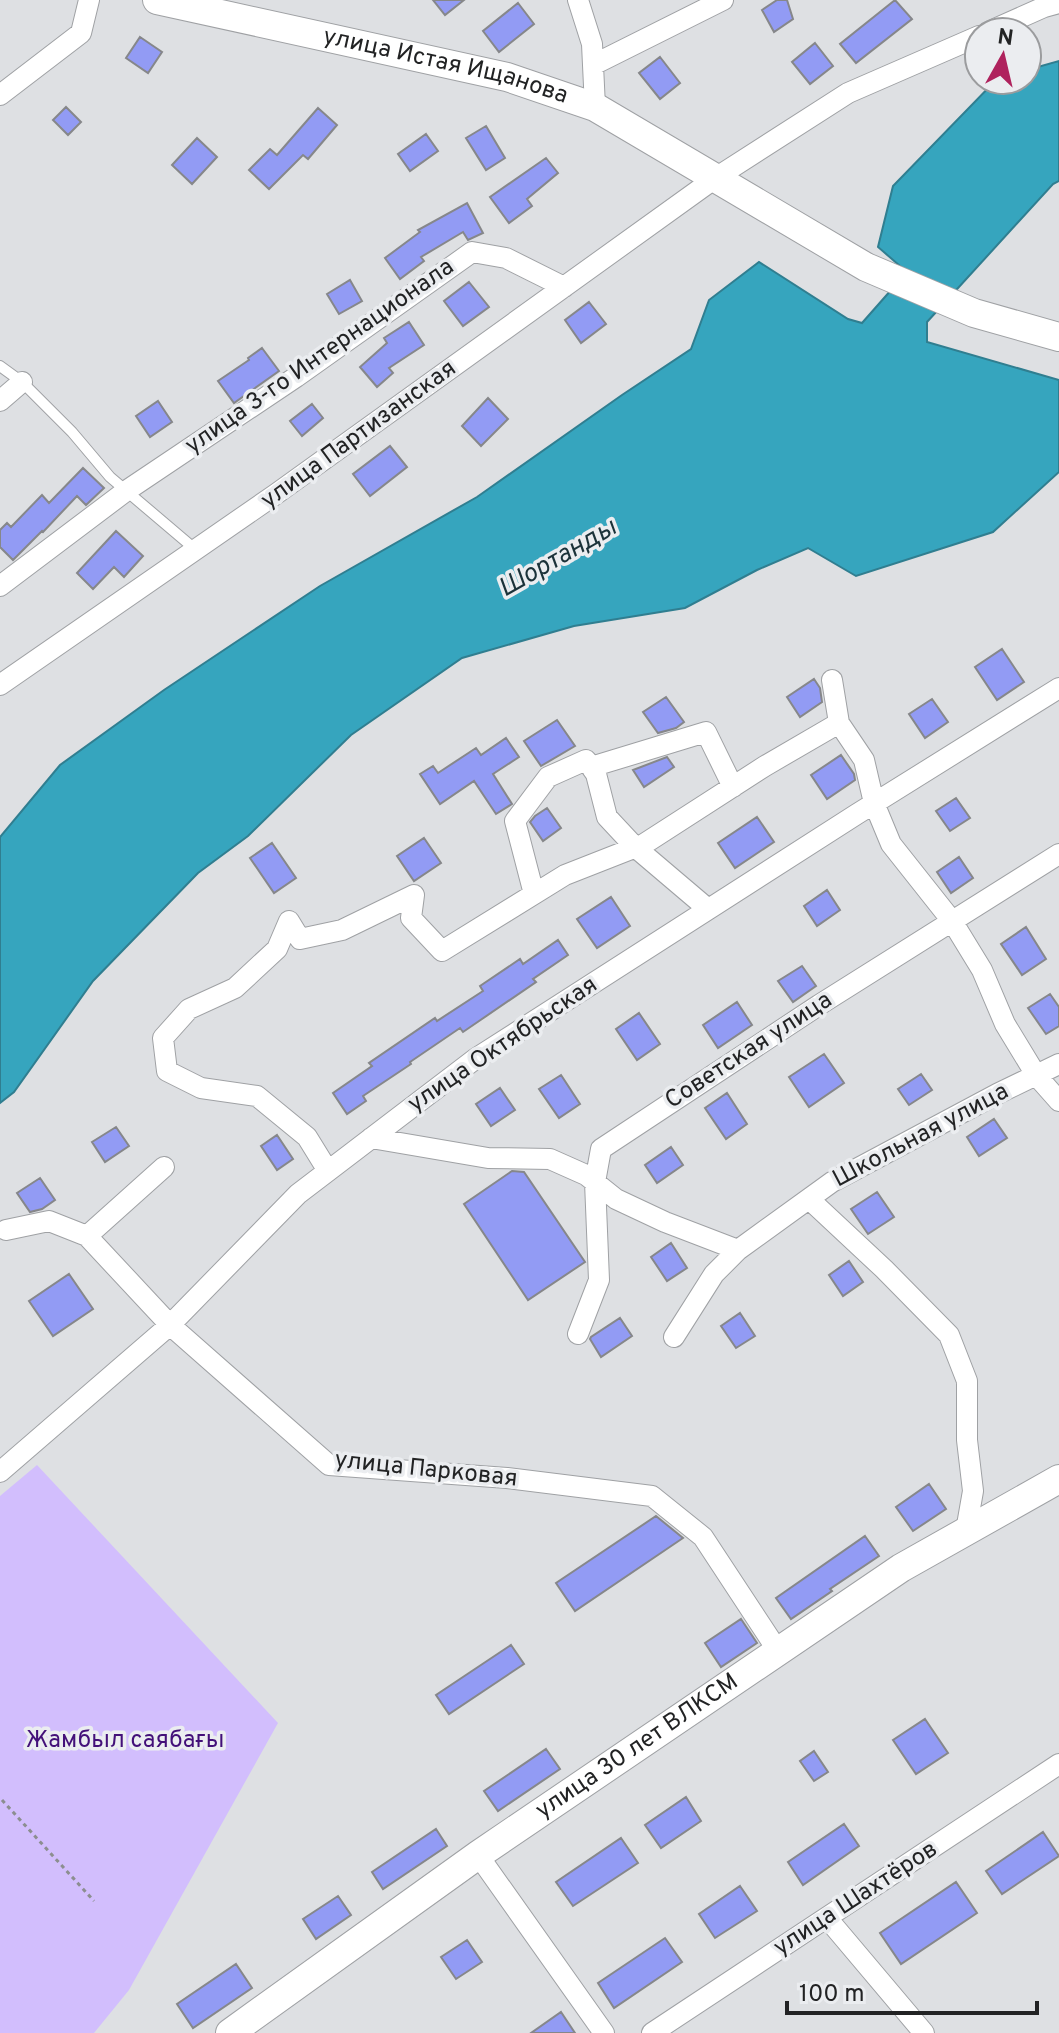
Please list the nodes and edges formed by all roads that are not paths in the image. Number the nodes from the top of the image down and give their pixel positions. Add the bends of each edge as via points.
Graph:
1 (89, 0) edge
2 (157, 0) edge
3 (578, 0) edge
4 (723, 0) edge
5 (1059, 3) edge
6 (218, 6) edge
7 (1024, 16) edge
8 (963, 43) edge
9 (593, 65) junction
10 (0, 95) edge
11 (595, 107) junction
12 (714, 179) junction
13 (564, 287) junction
14 (1059, 337) edge
15 (0, 366) edge
16 (22, 382) junction
17 (0, 401) edge
18 (126, 491) junction
19 (196, 550) junction
20 (0, 586) edge
21 (832, 680) dead end
22 (0, 685) edge
23 (1059, 688) edge
24 (839, 723) junction
25 (591, 767) junction
26 (733, 787) junction
27 (874, 803) junction
28 (635, 847) junction
29 (1059, 854) edge
30 (534, 894) junction
31 (708, 909) junction
32 (952, 921) junction
33 (1059, 1064) edge
34 (1036, 1075) junction
35 (1059, 1101) edge
36 (371, 1138) junction
37 (164, 1167) dead end
38 (328, 1171) junction
39 (595, 1182) junction
40 (809, 1199) junction
41 (6, 1230) dead end
42 (87, 1236) junction
43 (738, 1250) junction
44 (170, 1325) junction
45 (578, 1334) dead end
46 (674, 1337) dead end
47 (0, 1472) edge
48 (1059, 1479) edge
49 (966, 1531) junction
50 (778, 1651) junction
51 (1059, 1764) edge
52 (478, 1855) junction
53 (827, 1918) junction
54 (230, 2033) edge
55 (604, 2033) edge
56 (652, 2033) edge
57 (924, 2033) edge

1 - 10 street via 81,33
2 - 6 street, улица Истая Ищанова
3 - 9 street
4 - 9 street
5 - 7 street
6 - 11 street, улица Истая Ищанова via 507,77
8 - 12 street, улица Партизанская via 848,93
9 - 11 street
11 - 12 street, улица Истая Ищанова
12 - 13 street, улица Партизанская
12 - 14 street, улица Истая Ищанова via 866,267 974,313
13 - 18 street, улица 3-го Интернационала via 506,258 472,252
13 - 19 street, улица Партизанская
15 - 16 lane
16 - 17 street
16 - 18 lane
18 - 19 lane
18 - 20 street, улица 3-го Интернационала
19 - 22 street, улица Партизанская
21 - 24 street
23 - 27 street, улица Октябрьская
24 - 26 street
24 - 27 street via 864,760
25 - 26 street via 706,732
25 - 28 street via 607,817
25 - 30 street via 586,760 548,777 515,821
26 - 28 street
27 - 31 street, улица Октябрьская
27 - 32 street via 891,844
28 - 30 street via 565,875
28 - 31 street
29 - 32 street, Советская улица
30 - 38 street via 442,951 411,918 414,895 342,930 300,939 289,921 277,949 235,988 189,1009 163,1038 167,1071 201,1088 257,1096 307,1137
31 - 36 street, улица Октябрьская via 475,1059
32 - 34 street
32 - 39 street, Советская улица via 601,1149
33 - 34 street, Школьная улица
34 - 35 street, Школьная улица
34 - 40 street, Школьная улица
36 - 38 street, улица Октябрьская
36 - 39 street via 488,1158 550,1159
37 - 42 street
38 - 44 street, улица Октябрьская via 298,1194
39 - 43 street via 616,1199
39 - 45 street, Советская улица via 599,1280
40 - 43 street, Школьная улица
40 - 49 street, Школьная улица via 949,1335 967,1381 973,1491
41 - 42 street, улица Парковая via 49,1221
42 - 44 street, улица Парковая
43 - 46 street, Школьная улица via 714,1274
44 - 47 street, улица Октябрьская
44 - 50 street, улица Парковая via 329,1465 507,1478 652,1496 703,1537
48 - 49 street, улица 30 лет ВЛКСМ
49 - 50 street, улица 30 лет ВЛКСМ
50 - 52 street, улица 30 лет ВЛКСМ
51 - 53 street, улица Шахтёров
52 - 54 street, улица 30 лет ВЛКСМ
52 - 55 street
53 - 56 street, улица Шахтёров
53 - 57 street

